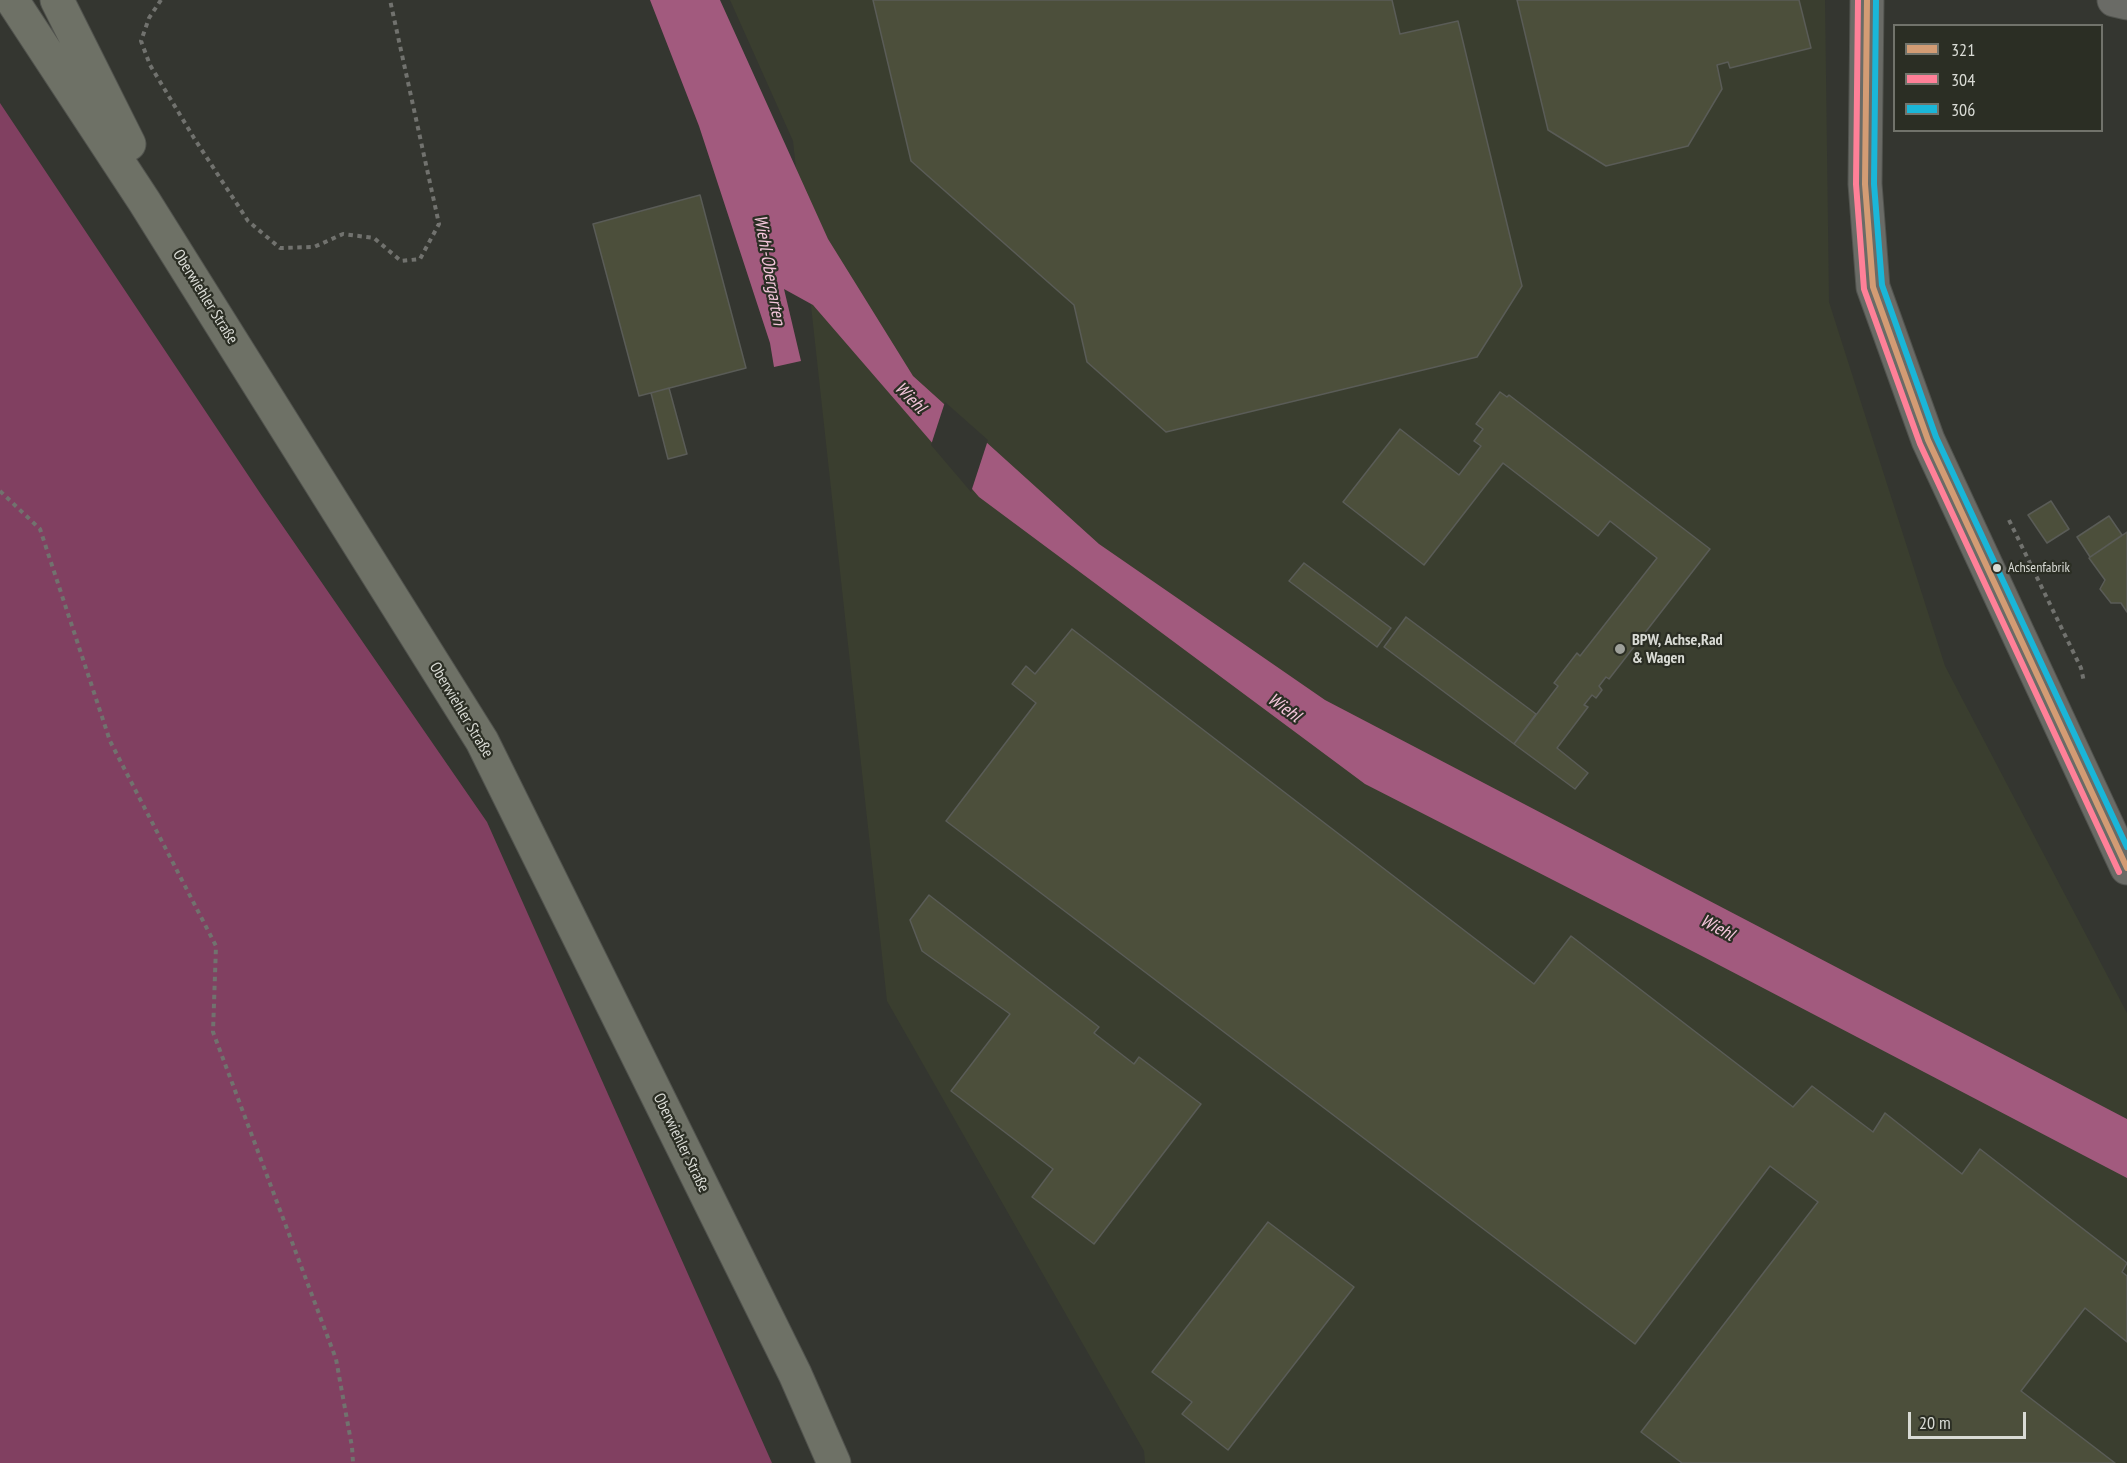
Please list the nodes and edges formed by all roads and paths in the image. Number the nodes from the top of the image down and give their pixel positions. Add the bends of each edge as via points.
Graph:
1 (2, 0) edge
2 (57, 0) edge
3 (161, 0) edge
4 (390, 0) edge
5 (1867, 0) edge
6 (2115, 0) edge
7 (2127, 3) edge
8 (19, 11) edge
9 (206, 299) junction
10 (0, 490) edge
11 (2006, 518) dead end
12 (2086, 690) dead end
13 (2127, 868) edge
14 (353, 1463) edge
15 (834, 1463) edge

1 - 8 main road, Oberwiehler Straße
2 - 9 main road
3 - 4 path via 141,41 147,57 248,221 280,248 314,247 343,234 374,238 401,261 420,259 439,224
5 - 13 street via 1865,184 1873,287 1928,440
6 - 7 street
8 - 9 main road, Oberwiehler Straße
9 - 15 main road, Oberwiehler Straße via 482,741 795,1374
10 - 14 path via 40,529 110,741 216,946 213,1032 336,1359
11 - 12 path via 2013,525 2081,668

